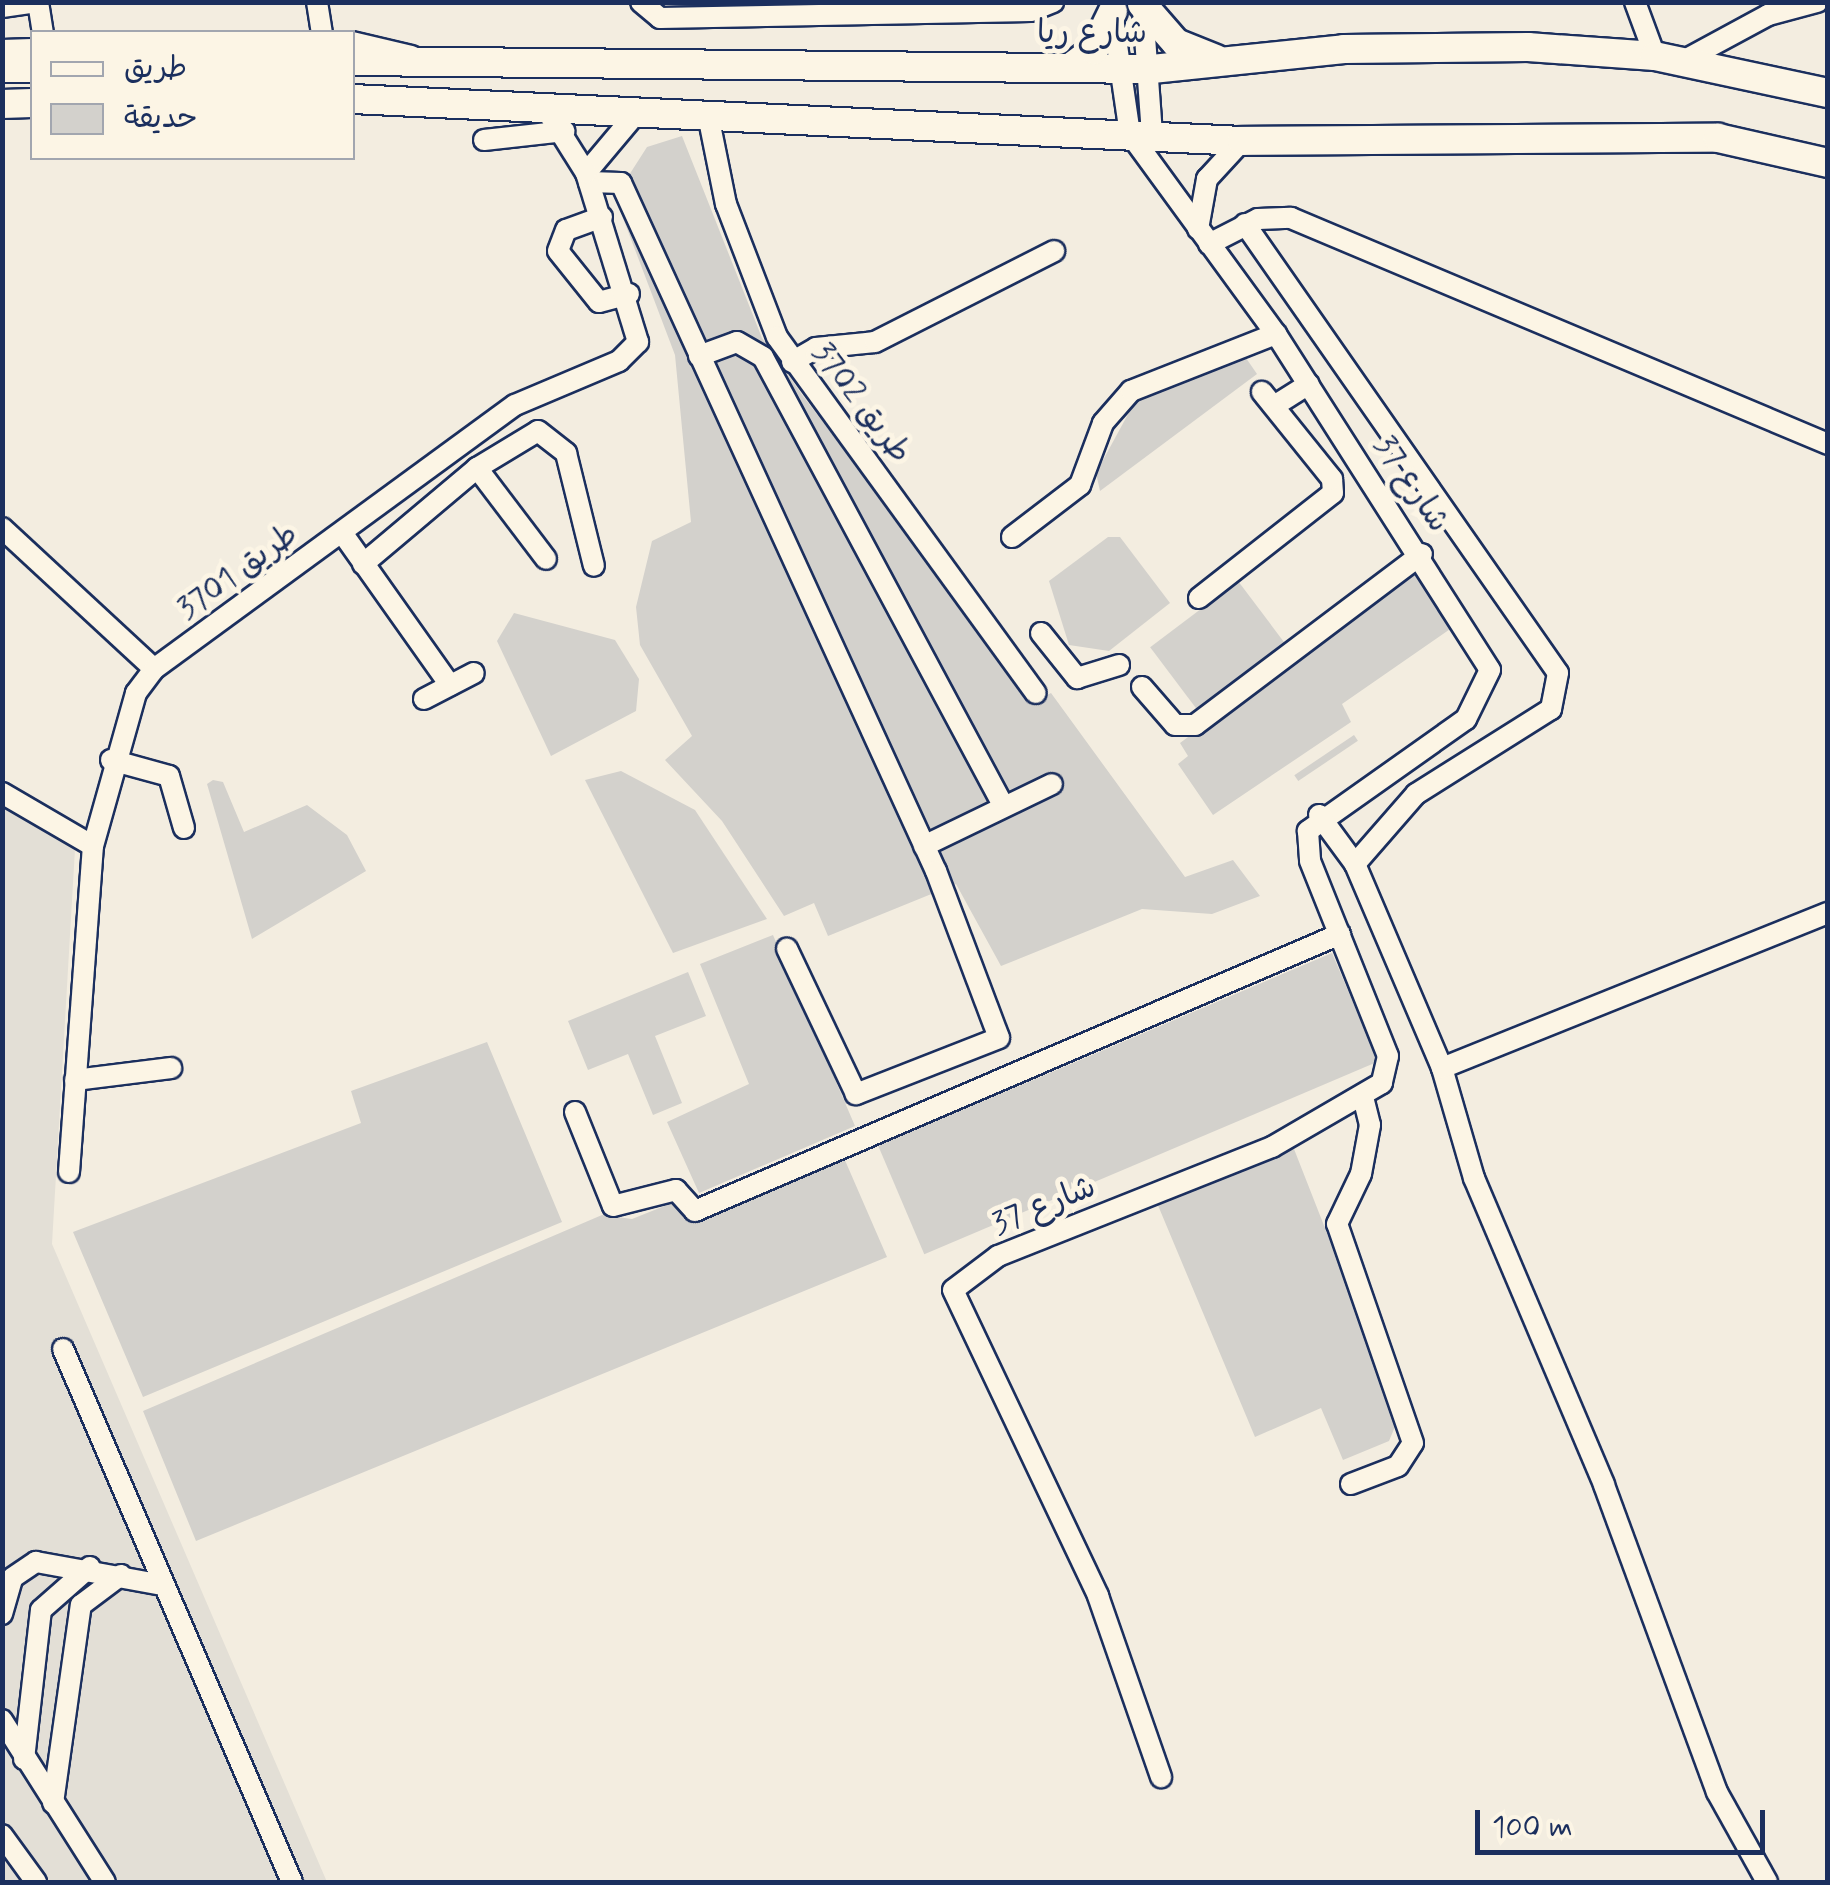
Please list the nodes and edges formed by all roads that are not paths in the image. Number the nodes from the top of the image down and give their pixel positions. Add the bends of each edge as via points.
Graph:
1 (38, 2) edge
2 (317, 2) edge
3 (641, 2) edge
4 (1053, 2) edge
5 (1635, 2) edge
6 (1817, 2) edge
7 (1141, 3) edge
8 (1112, 7) edge
9 (2, 8) edge
10 (1766, 9) edge
11 (43, 30) edge
12 (322, 30) edge
13 (355, 43) edge
14 (2, 50) edge
15 (30, 50) edge
16 (1669, 58) junction
17 (1242, 60) junction
18 (355, 61) edge
19 (427, 62) junction
20 (2, 68) edge
21 (30, 68) edge
22 (1070, 68) junction
23 (1140, 69) junction
24 (1828, 94) edge
25 (355, 100) edge
26 (30, 103) edge
27 (2, 104) edge
28 (544, 106) junction
29 (638, 110) junction
30 (708, 115) junction
31 (566, 131) junction
32 (1141, 135) junction
33 (484, 140) dead end
34 (1242, 141) junction
35 (1828, 162) edge
36 (588, 177) junction
37 (602, 217) junction
38 (1245, 224) junction
39 (1204, 236) junction
40 (1054, 251) dead end
41 (628, 294) junction
42 (1276, 334) junction
43 (698, 356) junction
44 (792, 362) junction
45 (1309, 384) junction
46 (1828, 444) edge
47 (477, 468) junction
48 (2, 528) edge
49 (343, 534) junction
50 (1012, 537) dead end
51 (1422, 554) junction
52 (546, 559) dead end
53 (363, 564) junction
54 (594, 566) dead end
55 (1199, 598) dead end
56 (1040, 633) dead end
57 (1058, 658) junction
58 (1119, 664) dead end
59 (154, 670) junction
60 (474, 674) dead end
61 (450, 686) junction
62 (1142, 687) dead end
63 (424, 699) dead end
64 (111, 760) junction
65 (1052, 784) dead end
66 (2, 793) edge
67 (1004, 807) junction
68 (1319, 815) junction
69 (184, 828) dead end
70 (93, 846) junction
71 (924, 846) junction
72 (1355, 864) junction
73 (1828, 913) edge
74 (1340, 934) junction
75 (787, 949) dead end
76 (171, 1068) dead end
77 (1442, 1068) junction
78 (75, 1080) junction
79 (1364, 1097) junction
80 (575, 1112) dead end
81 (70, 1172) dead end
82 (63, 1349) dead end
83 (1351, 1484) dead end
84 (90, 1568) junction
85 (121, 1574) junction
86 (162, 1585) junction
87 (2, 1614) edge
88 (2, 1720) edge
89 (24, 1759) junction
90 (1161, 1777) dead end
91 (54, 1803) junction
92 (2, 1836) edge
93 (36, 1882) edge
94 (104, 1882) edge
95 (292, 1882) edge
96 (1767, 1882) edge

1 - 9 street
1 - 11 street
2 - 12 street
3 - 4 street via 660,18 1031,11
5 - 16 street
6 - 10 street
7 - 17 main road via 1176,43
7 - 23 street
8 - 22 main road via 1094,50
8 - 23 street
10 - 16 street
13 - 19 street
14 - 15 street
16 - 17 main road, شارع ريا via 1490,46
16 - 24 main road, شارع ريا
17 - 23 main road, شارع ريا
18 - 19 main road, شارع ريا
19 - 22 main road, شارع ريا
20 - 21 main road
22 - 23 main road, شارع ريا
23 - 32 street
25 - 28 main road
26 - 27 main road
28 - 29 main road
28 - 31 street, طريق 3701
29 - 30 main road
29 - 36 street
30 - 32 main road
30 - 44 street, طريق 3702 via 712,156 758,300
31 - 33 street
31 - 36 street, طريق 3701
32 - 34 main road
32 - 39 street, شارع 37
34 - 35 main road via 1718,138
34 - 39 street via 1208,179
36 - 37 street, طريق 3701
36 - 43 street via 621,183
37 - 41 street, طريق 3701
37 - 41 street via 566,230 558,252 599,302
38 - 39 street
38 - 46 street via 1273,216 1307,223
38 - 72 street via 1558,673 1551,709 1416,794
39 - 42 street, شارع 37
40 - 44 street via 875,342 816,348
41 - 49 street, طريق 3701 via 640,333 628,357 515,405
42 - 45 street, شارع 37
42 - 50 street via 1131,391 1103,423 1080,485
43 - 67 street via 737,342 763,357
43 - 71 street
44 - 57 street, طريق 3702 via 1032,687
45 - 51 street, شارع 37
45 - 55 street via 1268,399 1332,478 1334,493
47 - 52 street
47 - 53 street
47 - 54 street via 531,432 559,440
48 - 59 street
49 - 53 street
49 - 59 street, طريق 3701
51 - 62 street via 1195,725 1176,725
51 - 68 street, شارع 37 via 1484,653 1488,689 1466,719
53 - 61 street
56 - 57 street
57 - 58 street via 1082,678
59 - 64 street, طريق 3701 via 127,709
60 - 61 street
61 - 63 street
64 - 69 street via 169,776
64 - 70 street, طريق 3701
65 - 67 street
66 - 70 street
67 - 71 street
68 - 72 street
68 - 74 street via 1306,851
70 - 78 street, طريق 3701
71 - 75 street via 1000,1027 992,1046 856,1094
72 - 77 street
73 - 77 street
74 - 79 street via 1389,1062 1386,1079
74 - 80 street via 695,1211 676,1190 613,1206
76 - 78 street
77 - 96 street via 1474,1178 1604,1485 1718,1792
78 - 81 street, طريق 3701
79 - 83 street via 1370,1124 1361,1174 1337,1224 1413,1443 1398,1466
79 - 90 street, شارع 37 via 1272,1146 998,1256 953,1290 1098,1596
82 - 86 street
84 - 85 street
84 - 87 street via 28,1566 12,1578
84 - 89 street via 40,1610
85 - 86 street
85 - 91 street via 81,1605
86 - 95 street
88 - 89 street
89 - 91 street
91 - 94 street
92 - 93 street

